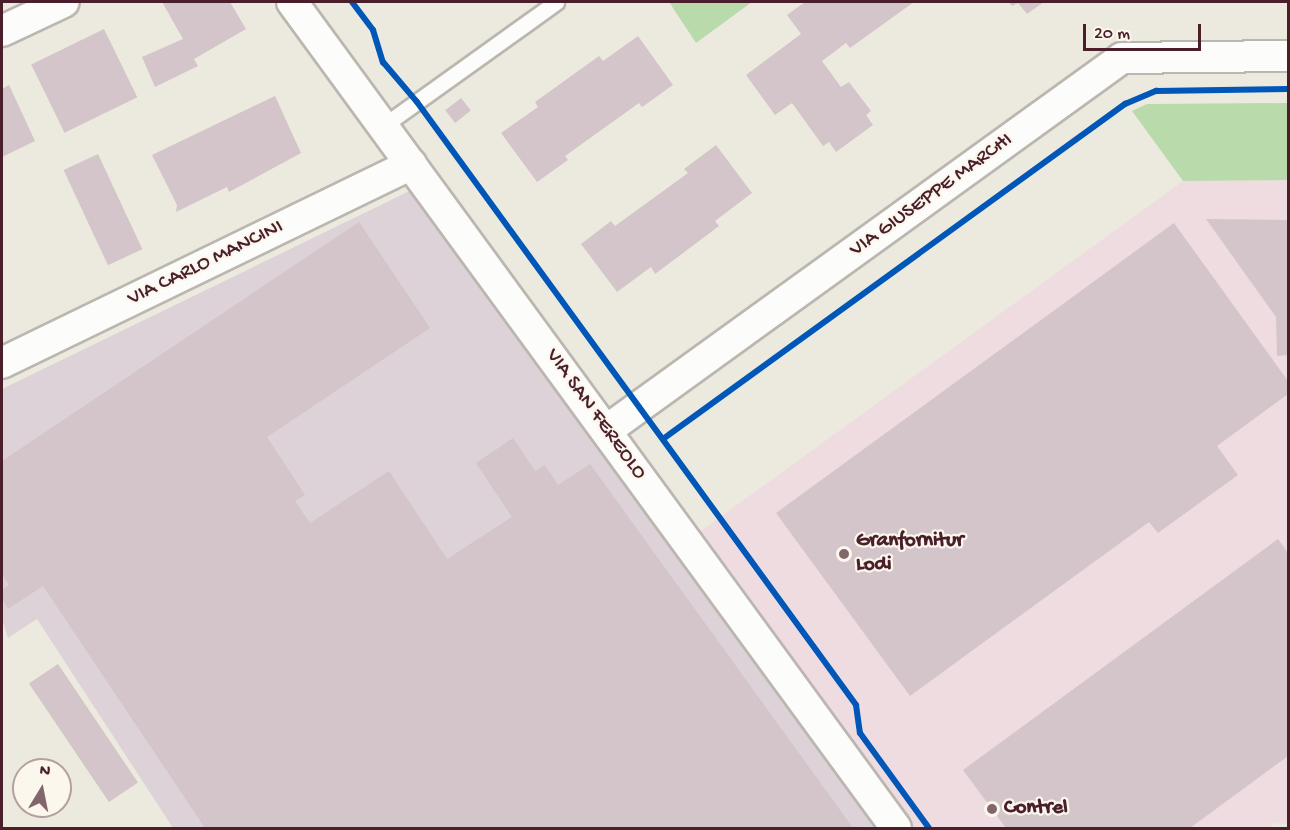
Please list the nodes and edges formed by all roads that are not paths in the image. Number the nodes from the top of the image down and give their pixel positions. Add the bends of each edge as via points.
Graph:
1 (64, 2) edge
2 (292, 2) edge
3 (556, 2) edge
4 (2, 31) edge
5 (1288, 56) edge
6 (383, 126) junction
7 (411, 164) junction
8 (2, 363) edge
9 (607, 430) junction
10 (896, 828) edge

1 - 4 street
2 - 6 street, VIA SAN FEREOLO
3 - 6 lane
5 - 9 street, VIA GIUSEPPE MARCHI via 1122,58
6 - 7 street, VIA SAN FEREOLO
7 - 8 street, VIA CARLO MANCINI
7 - 9 street, VIA SAN FEREOLO
9 - 10 street, VIA SAN FEREOLO

